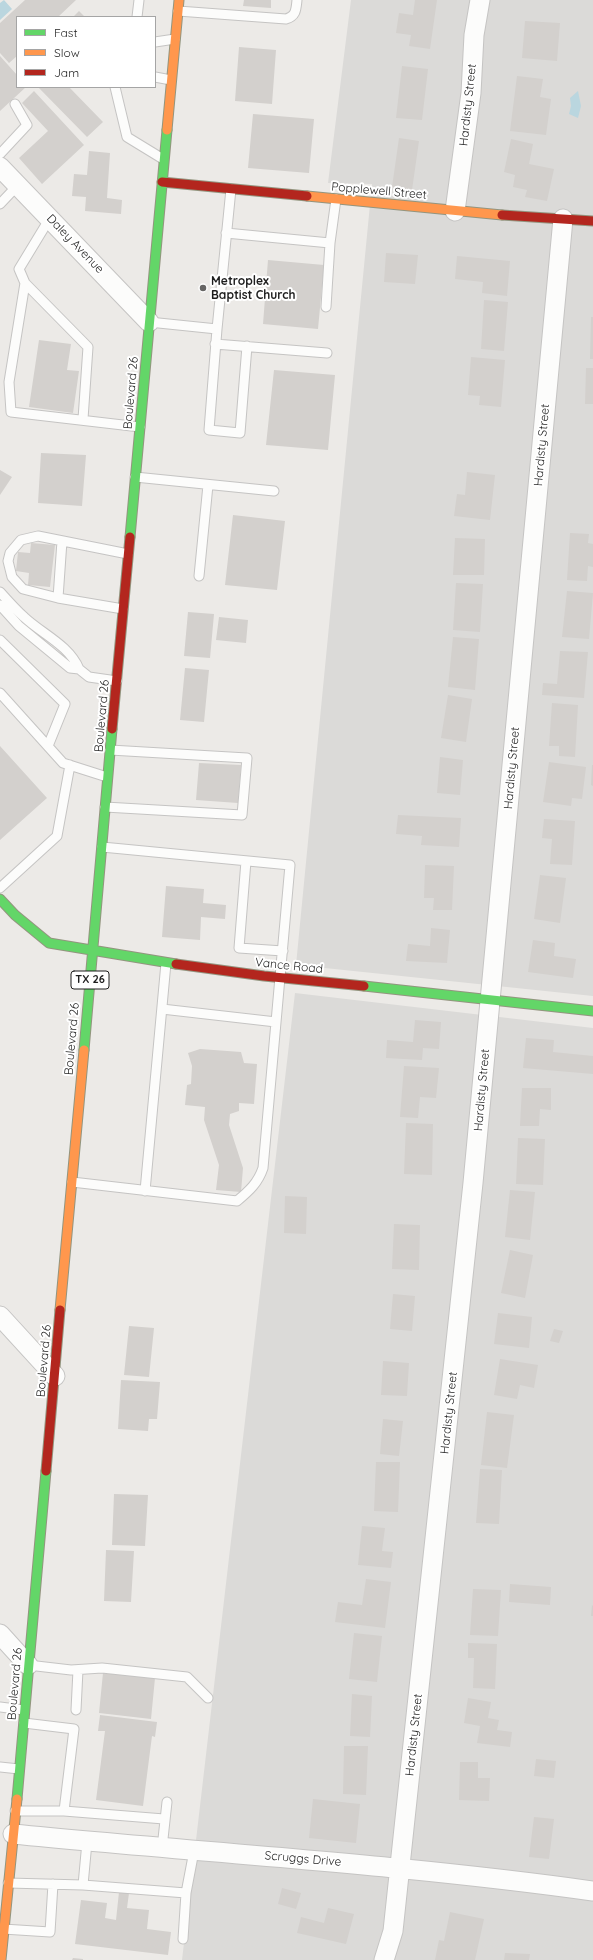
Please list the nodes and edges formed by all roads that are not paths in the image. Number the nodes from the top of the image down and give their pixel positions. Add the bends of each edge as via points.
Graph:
1 (139, 0) edge
2 (179, 0) edge
3 (297, 0) edge
4 (480, 0) edge
5 (178, 11) junction
6 (137, 16) edge
7 (176, 39) junction
8 (156, 42) edge
9 (156, 77) edge
10 (172, 80) junction
11 (115, 88) edge
12 (15, 104) dead end
13 (0, 154) edge
14 (164, 160) junction
15 (0, 167) edge
16 (162, 182) junction
17 (18, 185) junction
18 (231, 189) junction
19 (336, 199) junction
20 (0, 204) edge
21 (455, 210) junction
22 (50, 218) junction
23 (563, 219) junction
24 (593, 221) edge
25 (226, 233) junction
26 (330, 243) junction
27 (25, 283) junction
28 (326, 307) dead end
29 (149, 322) junction
30 (217, 329) junction
31 (215, 344) junction
32 (247, 346) junction
33 (327, 354) dead end
34 (83, 419) junction
35 (140, 427) junction
36 (135, 477) junction
37 (208, 485) junction
38 (274, 491) dead end
39 (62, 541) junction
40 (128, 554) junction
41 (199, 576) dead end
42 (0, 592) edge
43 (58, 598) junction
44 (0, 605) edge
45 (123, 609) junction
46 (0, 640) edge
47 (79, 669) junction
48 (117, 681) junction
49 (0, 693) edge
50 (48, 746) junction
51 (110, 750) junction
52 (70, 765) junction
53 (108, 777) junction
54 (105, 807) junction
55 (102, 847) junction
56 (246, 861) junction
57 (0, 888) edge
58 (0, 899) edge
59 (92, 951) junction
60 (283, 951) junction
61 (166, 963) junction
62 (281, 977) junction
63 (490, 998) junction
64 (162, 1009) junction
65 (593, 1011) edge
66 (276, 1022) junction
67 (72, 1182) junction
68 (145, 1191) junction
69 (0, 1316) edge
70 (55, 1376) junction
71 (0, 1634) edge
72 (28, 1665) junction
73 (78, 1670) junction
74 (208, 1698) dead end
75 (0, 1707) edge
76 (24, 1710) junction
77 (76, 1710) dead end
78 (24, 1723) junction
79 (0, 1767) edge
80 (19, 1769) junction
81 (167, 1802) dead end
82 (15, 1811) junction
83 (64, 1811) junction
84 (164, 1820) junction
85 (13, 1834) junction
86 (87, 1842) junction
87 (162, 1848) junction
88 (194, 1851) junction
89 (400, 1867) junction
90 (8, 1883) junction
91 (53, 1884) junction
92 (82, 1885) junction
93 (593, 1891) edge
94 (186, 1893) junction
95 (4, 1929) junction
96 (183, 1939) dead end
97 (0, 1960) edge
98 (384, 1960) edge

1 - 6 lane
2 - 5 main road, Boulevard 26 / TX 26
3 - 5 lane via 296,12 286,19
4 - 21 street, Hardisty Street via 474,35 471,93
5 - 7 main road, Boulevard 26 / TX 26
7 - 8 lane
7 - 10 main road, Boulevard 26 / TX 26
9 - 10 lane
10 - 14 main road, Boulevard 26 / TX 26
11 - 14 lane via 127,137
12 - 13 lane via 26,125
14 - 16 main road, Boulevard 26 / TX 26
15 - 17 street, Daley Avenue
16 - 18 main road, Popplewell Street
16 - 29 main road, Boulevard 26 / TX 26
17 - 20 lane
17 - 22 street, Daley Avenue
18 - 19 main road, Popplewell Street
18 - 25 lane
19 - 21 main road, Popplewell Street
19 - 26 lane
21 - 23 main road, Popplewell Street
22 - 27 lane via 20,269
22 - 29 street, Daley Avenue
23 - 24 main road, Popplewell Street
23 - 63 street, Hardisty Street
25 - 26 lane
25 - 30 lane
26 - 28 lane
27 - 34 lane via 88,347
27 - 34 lane via 9,382 11,412
29 - 30 lane
29 - 35 main road, Boulevard 26 / TX 26
30 - 31 lane
31 - 32 lane
31 - 32 lane via 209,430 240,433
32 - 33 lane
34 - 35 lane
35 - 36 main road, Boulevard 26 / TX 26
36 - 37 lane
36 - 40 main road, Boulevard 26 / TX 26
37 - 38 lane
37 - 41 lane
39 - 40 lane
39 - 43 lane
39 - 43 lane via 38,536 28,537 14,547 8,561 12,577 19,586 30,592
40 - 45 main road, Boulevard 26 / TX 26
42 - 47 lane via 25,618 61,646 76,661
43 - 45 lane
44 - 47 lane via 20,626 70,668
45 - 48 main road, Boulevard 26 / TX 26
46 - 50 lane via 65,704
47 - 48 lane via 89,677
48 - 51 main road, Boulevard 26 / TX 26
49 - 50 lane
50 - 52 lane via 63,763
51 - 53 main road, Boulevard 26 / TX 26
51 - 54 lane via 246,758 242,815
52 - 53 lane
52 - 57 lane via 57,836
53 - 54 main road, Boulevard 26 / TX 26
54 - 55 main road, Boulevard 26 / TX 26
55 - 56 lane
55 - 59 main road, Boulevard 26 / TX 26
56 - 60 lane via 290,865
56 - 60 lane via 239,948
58 - 59 main road, Vance Road via 49,943
59 - 61 main road, Vance Road
59 - 67 main road, Boulevard 26 / TX 26
60 - 62 lane
61 - 62 main road, Vance Road
61 - 64 lane
62 - 63 main road, Vance Road
62 - 66 lane
63 - 65 main road, Vance Road
63 - 89 street, Hardisty Street via 473,1183
64 - 66 lane
64 - 68 lane
66 - 68 lane via 263,1168 259,1180 237,1201
67 - 68 lane
67 - 70 main road, Boulevard 26 / TX 26
69 - 70 street
70 - 72 main road, Boulevard 26 / TX 26
71 - 72 street
72 - 73 lane
72 - 76 main road, Boulevard 26 / TX 26
73 - 74 lane via 102,1668 187,1677
73 - 77 lane
75 - 76 lane
76 - 78 main road, Boulevard 26 / TX 26
78 - 80 main road, Boulevard 26 / TX 26
78 - 83 lane via 74,1729
79 - 80 lane
80 - 82 main road, Boulevard 26 / TX 26
81 - 84 lane
82 - 83 lane
82 - 85 main road, Boulevard 26 / TX 26
83 - 84 lane
84 - 87 lane
85 - 86 street, Scruggs Drive
85 - 90 main road, Boulevard 26 / TX 26
86 - 87 street, Scruggs Drive
86 - 92 lane
87 - 88 street, Scruggs Drive
88 - 89 street, Scruggs Drive
88 - 94 lane
89 - 93 street, Scruggs Drive
89 - 98 street, Hardisty Street via 393,1931
90 - 91 lane
90 - 95 main road, Boulevard 26 / TX 26
91 - 92 lane
91 - 95 lane via 50,1932
92 - 94 lane
94 - 96 lane
95 - 97 main road, Boulevard 26 / TX 26

